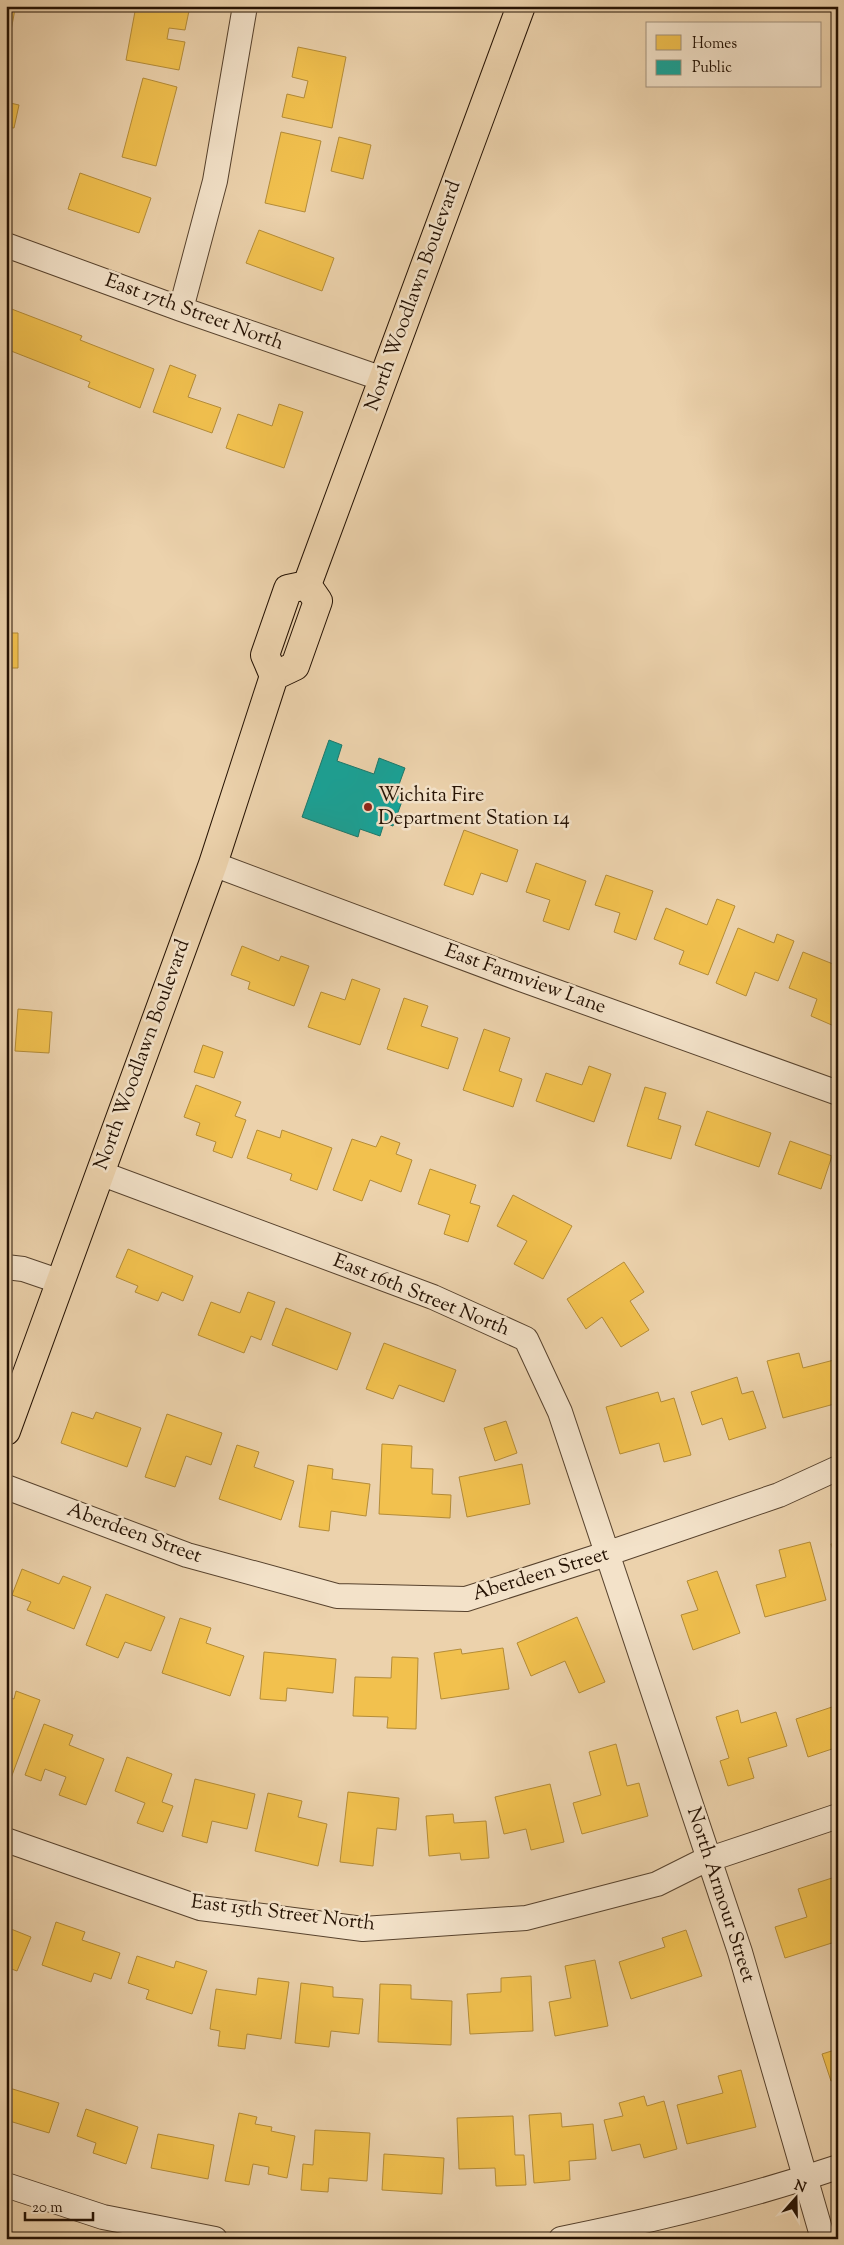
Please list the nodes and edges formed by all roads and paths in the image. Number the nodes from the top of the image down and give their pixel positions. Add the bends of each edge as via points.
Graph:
1 (245, 6) edge
2 (522, 6) edge
3 (6, 245) edge
4 (181, 309) junction
5 (383, 379) junction
6 (213, 864) junction
7 (838, 1093) edge
8 (100, 1173) junction
9 (6, 1267) edge
10 (61, 1282) junction
11 (6, 1431) edge
12 (838, 1468) edge
13 (6, 1487) edge
14 (606, 1554) junction
15 (838, 1816) edge
16 (6, 1840) edge
17 (709, 1859) junction
18 (838, 2166) edge
19 (805, 2178) junction
20 (6, 2185) edge
21 (215, 2239) edge
22 (561, 2239) edge
23 (823, 2239) edge

1 - 4 street via 215,181
2 - 5 main road, North Woodlawn Boulevard
3 - 4 street, East 17th Street North
4 - 5 street, East 17th Street North
5 - 6 main road, North Woodlawn Boulevard via 307,585 288,589 265,655 274,676
6 - 7 street, East Farmview Lane
6 - 8 main road, North Woodlawn Boulevard
8 - 10 main road, North Woodlawn Boulevard
8 - 14 street, East 16th Street North via 433,1297 526,1339 560,1412
9 - 10 street via 23,1269
10 - 11 main road, North Woodlawn Boulevard
12 - 14 street, Aberdeen Street via 779,1495
13 - 14 street, Aberdeen Street via 187,1555 337,1596 466,1598
14 - 17 street, North Armour Street
15 - 17 street, East 15th Street North
16 - 17 street, East 15th Street North via 200,1908 363,1929 526,1918 657,1884
17 - 19 street, North Armour Street via 740,1952
18 - 19 street
19 - 22 street via 658,2219
19 - 23 street, North Armour Street
20 - 21 street via 103,2217

